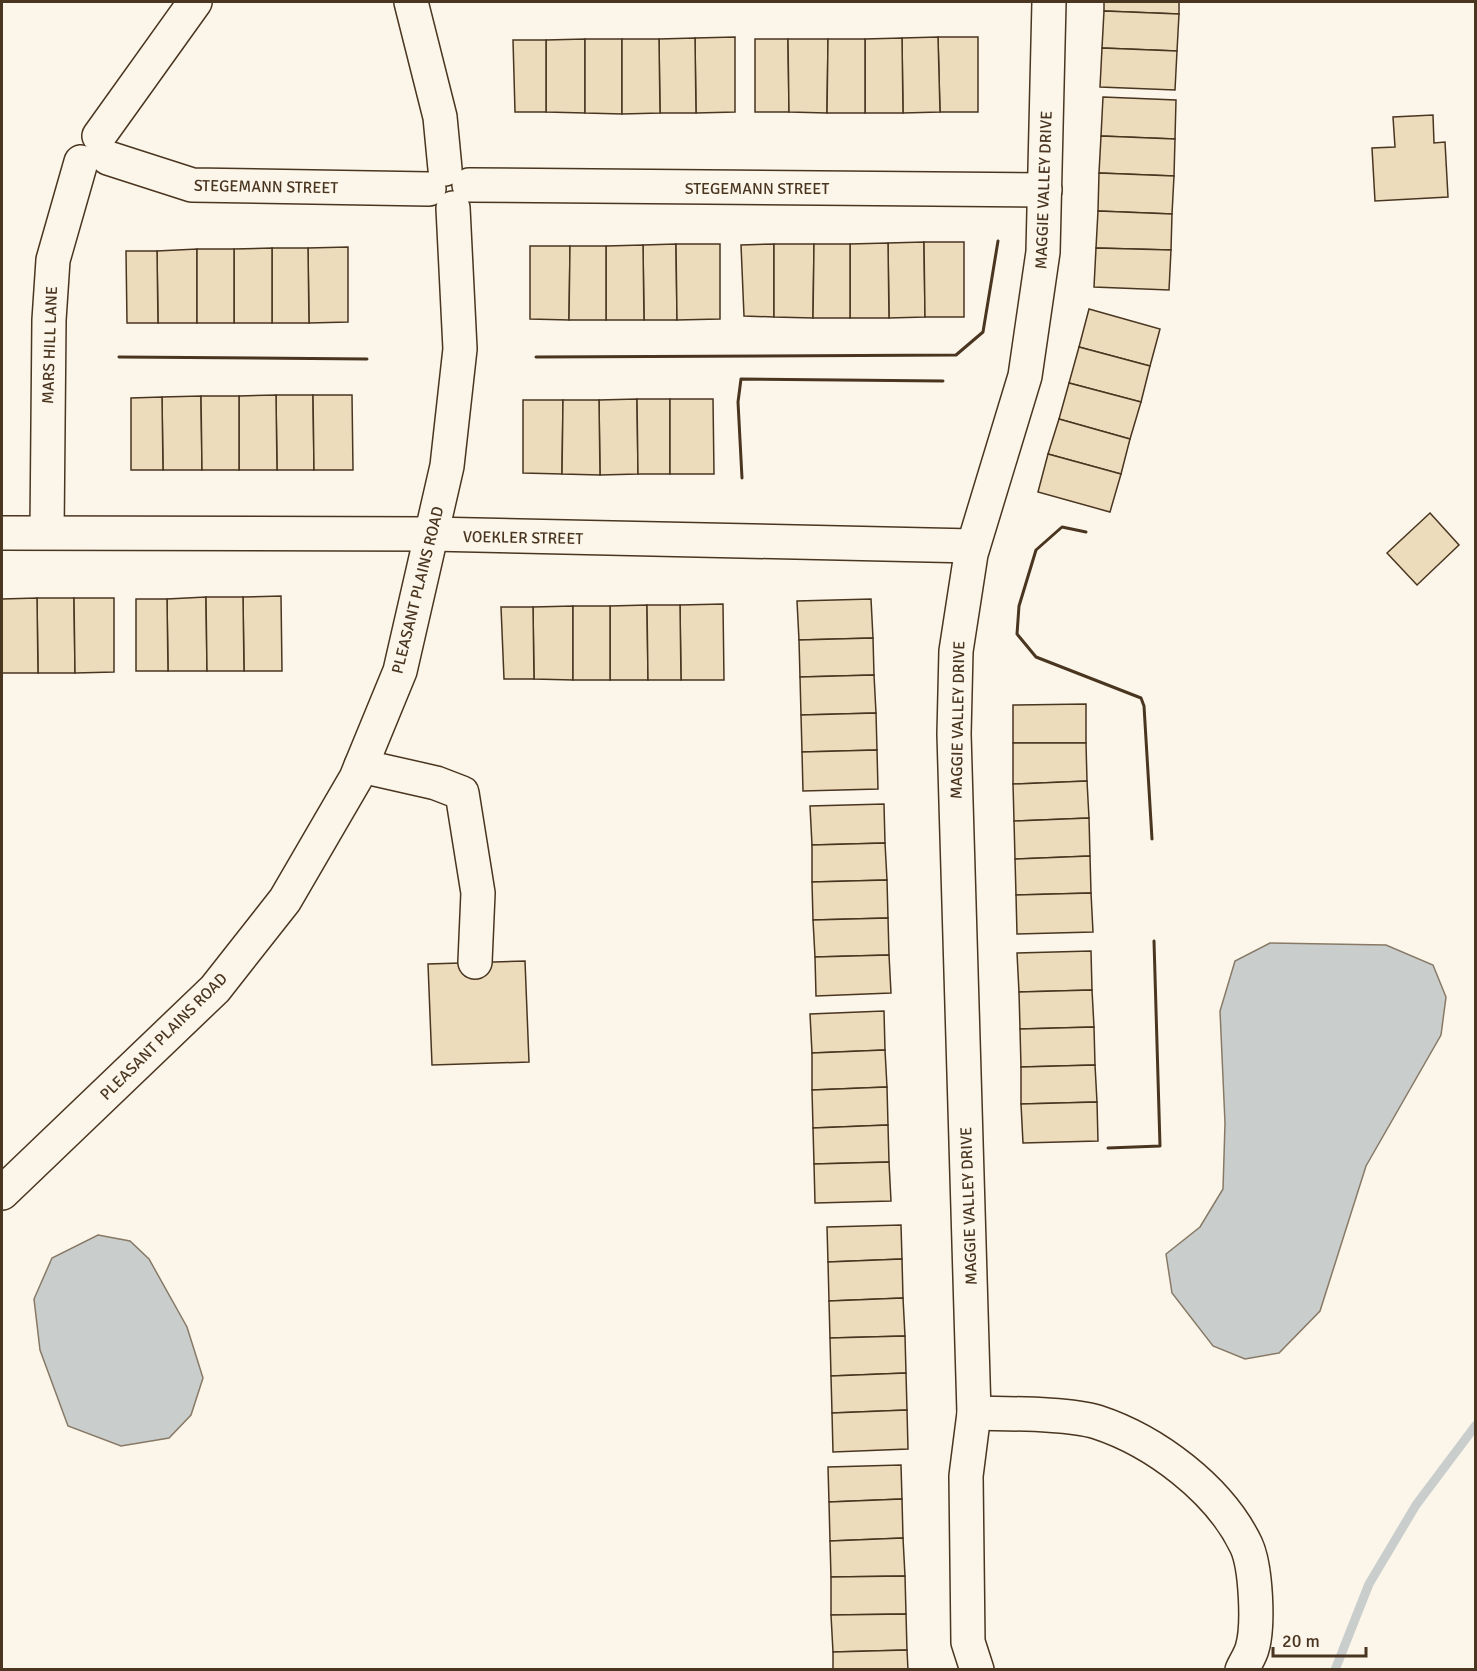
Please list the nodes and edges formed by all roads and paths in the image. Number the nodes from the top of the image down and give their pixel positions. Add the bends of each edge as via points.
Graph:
1 (195, 2) edge
2 (411, 2) edge
3 (1049, 2) edge
4 (96, 152) junction
5 (449, 188) junction
6 (1045, 190) junction
7 (47, 532) junction
8 (2, 533) edge
9 (431, 534) junction
10 (973, 546) junction
11 (361, 766) junction
12 (475, 962) dead end
13 (2, 1193) edge
14 (974, 1413) junction
15 (977, 1670) edge
16 (1242, 1670) edge

1 - 4 street, MARS HILL LANE
2 - 5 street, PLEASANT PLAINS ROAD via 440,117
3 - 6 street, MAGGIE VALLEY DRIVE
4 - 5 street, STEGEMANN STREET via 192,185
4 - 7 street, MARS HILL LANE via 53,260
5 - 6 street, STEGEMANN STREET
5 - 9 street, PLEASANT PLAINS ROAD via 460,349 447,466
6 - 10 street, MAGGIE VALLEY DRIVE via 1043,252 1025,376
7 - 8 street, VOEKLER STREET
7 - 9 street, VOEKLER STREET
9 - 10 street, VOEKLER STREET
9 - 11 street, PLEASANT PLAINS ROAD via 400,671
10 - 14 street, MAGGIE VALLEY DRIVE via 956,651 954,734
11 - 12 street via 462,793 478,893
11 - 13 street, PLEASANT PLAINS ROAD via 285,900 214,989
14 - 15 street, MAGGIE VALLEY DRIVE via 966,1476 968,1642
14 - 16 street via 1094,1421 1124,1432 1162,1455 1204,1488 1234,1524 1247,1547 1254,1578 1252,1648

